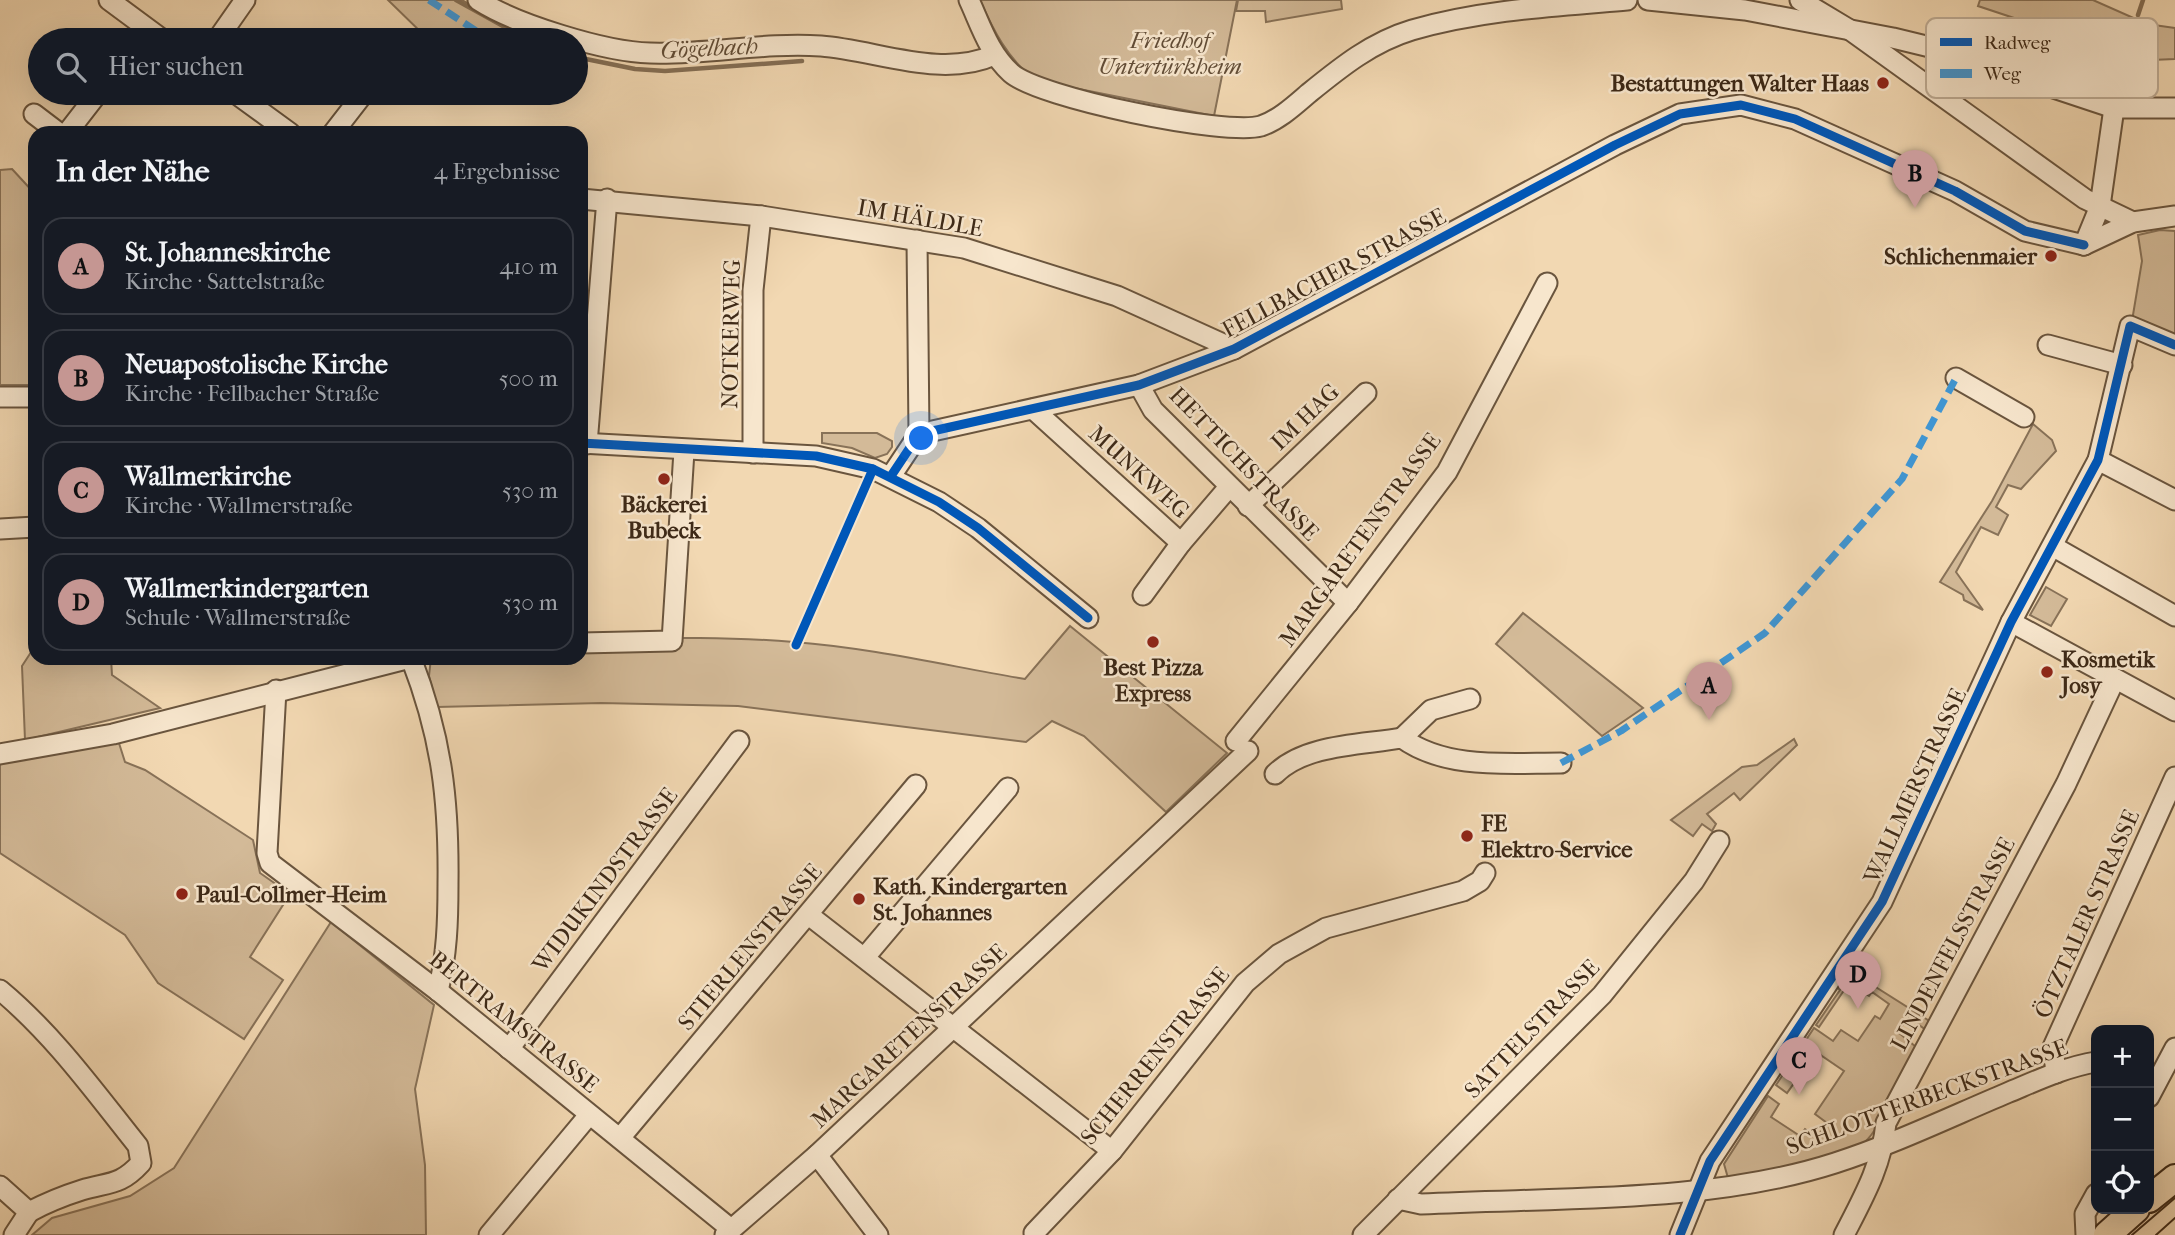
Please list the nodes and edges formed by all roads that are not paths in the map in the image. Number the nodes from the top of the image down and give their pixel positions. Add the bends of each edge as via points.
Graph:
1 (109, 0) edge
2 (245, 0) edge
3 (478, 0) edge
4 (969, 0) edge
5 (1627, 0) edge
6 (1648, 0) edge
7 (1793, 0) edge
8 (1800, 0) edge
9 (1751, 5) edge
10 (140, 28) edge
11 (225, 28) edge
12 (544, 28) edge
13 (1850, 30) junction
14 (588, 41) edge
15 (1926, 46) edge
16 (1926, 48) edge
17 (993, 55) junction
18 (1909, 73) junction
19 (1926, 85) edge
20 (1945, 98) edge
21 (2084, 98) edge
22 (89, 105) edge
23 (252, 105) edge
24 (355, 105) edge
25 (2114, 108) junction
26 (2175, 108) edge
27 (34, 114) dead end
28 (50, 126) edge
29 (72, 126) edge
30 (280, 126) edge
31 (338, 126) edge
32 (588, 199) edge
33 (607, 199) junction
34 (2100, 206) junction
35 (761, 216) junction
36 (2175, 216) edge
37 (2133, 222) junction
38 (917, 240) junction
39 (2084, 245) junction
40 (1548, 283) dead end
41 (2048, 345) dead end
42 (2175, 345) edge
43 (1234, 349) junction
44 (2122, 365) junction
45 (1956, 378) dead end
46 (1139, 385) junction
47 (1366, 393) dead end
48 (0, 397) edge
49 (28, 397) edge
50 (588, 401) edge
51 (1033, 409) junction
52 (2024, 417) dead end
53 (919, 434) junction
54 (588, 443) edge
55 (684, 451) junction
56 (753, 453) junction
57 (2098, 460) junction
58 (891, 476) junction
59 (1229, 487) junction
60 (2175, 500) edge
61 (1248, 506) junction
62 (28, 527) edge
63 (0, 529) edge
64 (1181, 543) junction
65 (2054, 547) junction
66 (1143, 594) dead end
67 (1348, 603) junction
68 (2175, 616) edge
69 (1088, 618) dead end
70 (2011, 622) junction
71 (588, 643) edge
72 (381, 665) edge
73 (413, 665) edge
74 (2115, 679) junction
75 (276, 690) junction
76 (1470, 699) dead end
77 (2175, 711) edge
78 (1402, 738) junction
79 (739, 741) dead end
80 (0, 754) edge
81 (1561, 763) dead end
82 (1276, 774) dead end
83 (2175, 777) edge
84 (916, 785) dead end
85 (1008, 788) dead end
86 (1719, 841) dead end
87 (1485, 873) dead end
88 (810, 916) junction
89 (865, 957) junction
90 (0, 990) edge
91 (438, 991) junction
92 (953, 1029) junction
93 (2175, 1048) edge
94 (509, 1049) junction
95 (2091, 1063) edge
96 (2163, 1069) edge
97 (2056, 1073) junction
98 (2154, 1088) edge
99 (589, 1115) junction
100 (620, 1138) junction
101 (1884, 1144) junction
102 (1112, 1151) junction
103 (817, 1155) junction
104 (2175, 1178) edge
105 (0, 1186) edge
106 (1699, 1190) junction
107 (2154, 1195) edge
108 (1398, 1199) junction
109 (2091, 1203) edge
110 (29, 1212) junction
111 (2130, 1214) edge
112 (728, 1232) edge
113 (1034, 1234) edge
114 (14, 1235) edge
115 (489, 1235) edge
116 (878, 1235) edge
117 (1363, 1235) edge
118 (1680, 1235) edge
119 (1843, 1235) edge
120 (2085, 1235) edge
121 (2107, 1235) edge

1 - 10 street
2 - 11 street
3 - 12 street
4 - 17 street
5 - 17 street via 1536,8 1411,31 1349,61 1274,119 1240,129 1053,94 1013,75
6 - 9 street
7 - 9 street
8 - 13 street
9 - 13 street
13 - 15 street
13 - 18 street
14 - 17 street via 648,53 820,46 958,66
16 - 18 street via 1914,53
18 - 19 street
20 - 34 street
21 - 25 street
22 - 29 street
23 - 30 street
24 - 31 street
25 - 26 street
25 - 34 street
27 - 28 street
32 - 33 street, IM HÄLDLE
33 - 35 street, IM HÄLDLE
33 - 50 street
34 - 37 street
34 - 39 street
35 - 38 street, IM HÄLDLE
35 - 56 street, NOTKERWEG via 753,290
36 - 37 street
37 - 39 street
38 - 43 street, IM HÄLDLE via 996,257 1117,296
38 - 53 street
39 - 43 street, FELLBACHER STRASSE via 2025,231 1955,191 1795,119 1741,105 1680,114 1615,145
40 - 67 street, MARGARETENSTRASSE via 1447,472
41 - 44 street
42 - 44 street, WALLMERSTRASSE via 2130,326
43 - 46 street, FELLBACHER STRASSE
44 - 57 street, WALLMERSTRASSE
45 - 52 street
46 - 51 street, FELLBACHER STRASSE
46 - 59 street, HETTICHSTRASSE via 1153,410
47 - 61 street, IM HAG
48 - 49 street
51 - 53 street, FELLBACHER STRASSE
51 - 64 street, MUNKWEG
53 - 58 street
54 - 55 street
55 - 56 street
55 - 71 street via 672,641
56 - 58 street via 846,461
57 - 60 street
57 - 65 street, WALLMERSTRASSE
58 - 69 street via 978,528
59 - 61 street, HETTICHSTRASSE
59 - 64 street
61 - 67 street, HETTICHSTRASSE
62 - 63 street
64 - 66 street
65 - 68 street
65 - 70 street, WALLMERSTRASSE
67 - 92 street, MARGARETENSTRASSE via 1242,746
70 - 74 street
70 - 106 street, WALLMERSTRASSE via 1882,902 1710,1161
72 - 75 street
73 - 91 street via 444,771 449,818 448,952
74 - 77 street
74 - 101 street, LINDENFELSSTRASSE via 2066,784 1886,1123
75 - 80 street via 113,734
75 - 91 street, BERTRAMSTRASSE via 270,863
76 - 78 street via 1431,710
78 - 81 street via 1420,751 1454,759
78 - 82 street via 1304,755 1287,762
79 - 94 street, WIDUKINDSTRASSE
83 - 97 street, ÖTZTALER STRASSE via 2053,1047
84 - 88 street, STIERLENSTRASSE
85 - 89 street
86 - 108 street, SATTELSTRASSE via 1694,881 1602,995
87 - 102 street, SCHERRENSTRASSE via 1463,891 1326,928 1279,954 1245,983
88 - 89 street
88 - 100 street, STIERLENSTRASSE
89 - 92 street
90 - 110 street via 54,1042 138,1146 141,1163 130,1176 112,1185 76,1192
91 - 94 street, BERTRAMSTRASSE
92 - 102 street
92 - 103 street, MARGARETENSTRASSE
93 - 96 street
94 - 99 street, BERTRAMSTRASSE
95 - 97 street, SCHLOTTERBECKSTRASSE
96 - 98 street
97 - 101 street, SCHLOTTERBECKSTRASSE
99 - 100 street, BERTRAMSTRASSE
99 - 115 street
100 - 112 street, BERTRAMSTRASSE
101 - 106 street, SCHLOTTERBECKSTRASSE via 1793,1175
101 - 119 street, LINDENFELSSTRASSE via 1871,1185
102 - 113 street, SCHERRENSTRASSE
103 - 112 street, MARGARETENSTRASSE
103 - 116 street, MARGARETENSTRASSE
104 - 107 main road
105 - 110 street
106 - 108 street, SCHLOTTERBECKSTRASSE via 1420,1204
106 - 118 street, WALLMERSTRASSE
108 - 117 street, SATTELSTRASSE
109 - 120 street via 2085,1214
110 - 114 street
111 - 121 main road

